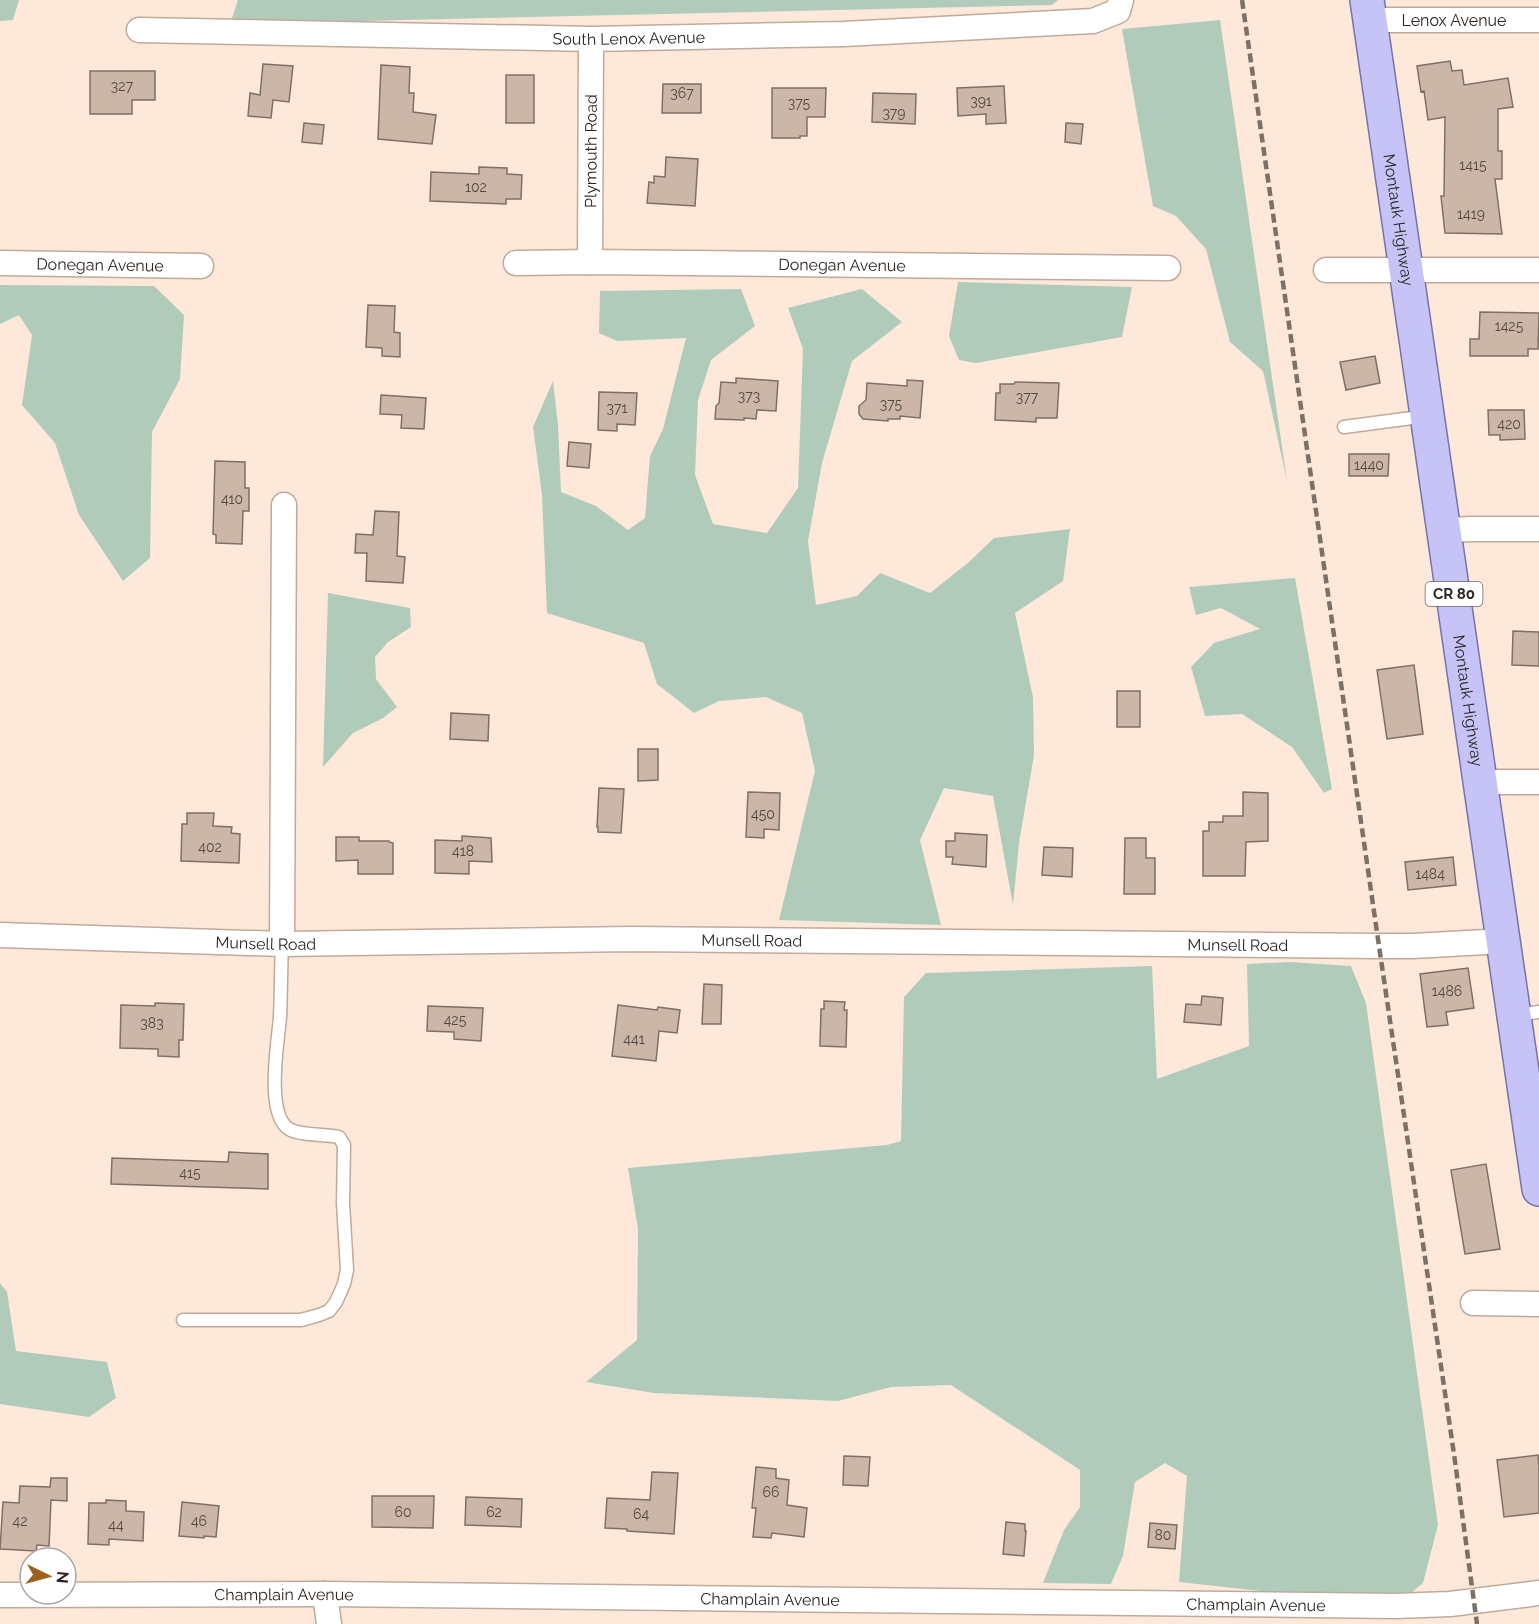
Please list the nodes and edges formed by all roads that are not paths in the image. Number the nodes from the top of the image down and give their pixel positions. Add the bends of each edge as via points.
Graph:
1 (1119, 5) edge
2 (1369, 10) edge
3 (1539, 20) edge
4 (139, 30) dead end
5 (591, 39) junction
6 (0, 262) edge
7 (590, 262) junction
8 (516, 263) dead end
9 (201, 266) dead end
10 (1168, 268) dead end
11 (1407, 269) junction
12 (1326, 270) dead end
13 (1539, 270) edge
14 (1428, 416) junction
15 (1344, 427) dead end
16 (284, 505) dead end
17 (1539, 529) edge
18 (1445, 530) junction
19 (1481, 782) junction
20 (1539, 782) edge
21 (0, 934) edge
22 (1504, 941) junction
23 (282, 944) junction
24 (1527, 1013) edge
25 (1539, 1189) edge
26 (1473, 1303) dead end
27 (1539, 1305) edge
28 (183, 1320) dead end
29 (1539, 1593) edge
30 (325, 1594) junction
31 (0, 1595) edge
32 (328, 1624) edge

1 - 5 street, South Lenox Avenue via 1092,21 844,34
2 - 3 street, Lenox Avenue
2 - 11 main road, Montauk Highway / CR 80
4 - 5 street, South Lenox Avenue
5 - 7 street, Plymouth Road
6 - 9 street, Donegan Avenue
7 - 8 street, Donegan Avenue
7 - 10 street, Donegan Avenue
11 - 12 street
11 - 13 street
11 - 14 main road, Montauk Highway / CR 80
14 - 15 lane
14 - 18 main road, Montauk Highway / CR 80
16 - 23 street
17 - 18 street
18 - 19 main road, Montauk Highway / CR 80
19 - 20 street
19 - 22 main road, Montauk Highway / CR 80
21 - 23 street, Munsell Road
22 - 23 street, Munsell Road via 1413,946 651,939
22 - 24 main road, Montauk Highway / CR 80
23 - 28 lane via 276,1098 281,1118 290,1129 339,1137 344,1145 344,1284 329,1311 319,1316 301,1320
24 - 25 main road, Montauk Highway / CR 80
26 - 27 street
29 - 30 street, Champlain Avenue via 1395,1606
30 - 31 street, Champlain Avenue
30 - 32 street

